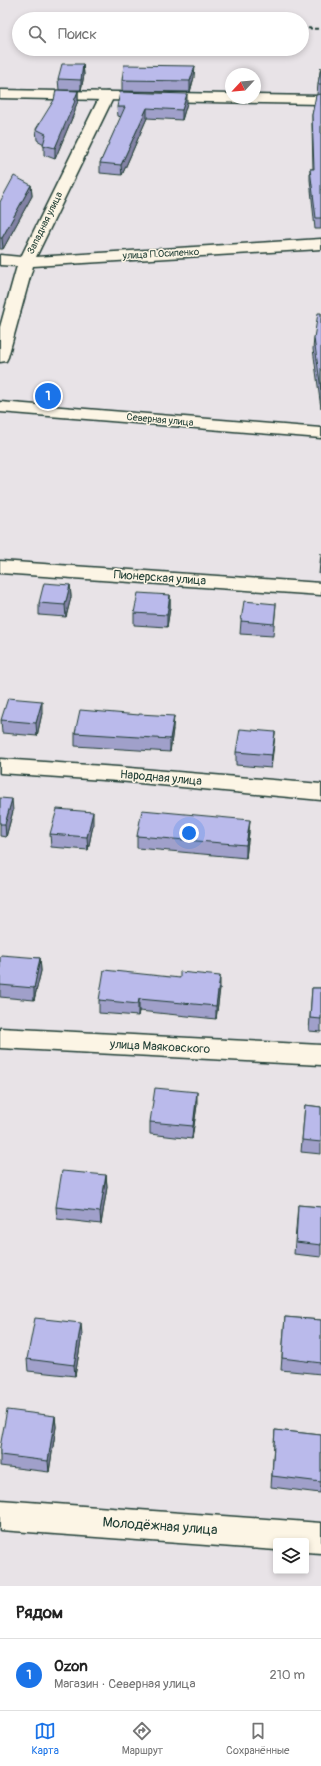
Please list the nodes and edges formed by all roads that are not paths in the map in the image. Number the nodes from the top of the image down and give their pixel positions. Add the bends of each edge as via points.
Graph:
1 (0, 94) edge
2 (107, 96) junction
3 (321, 100) edge
4 (321, 244) edge
5 (0, 260) edge
6 (26, 262) junction
7 (0, 357) edge
8 (0, 407) edge
9 (321, 433) edge
10 (0, 567) edge
11 (321, 589) edge
12 (0, 766) edge
13 (321, 792) edge
14 (0, 1038) edge
15 (321, 1055) edge
16 (0, 1515) edge
17 (321, 1538) edge

1 - 2 street
2 - 3 street
2 - 6 street, Западная улица
4 - 6 street, улица П.Осипенко
5 - 6 street, улица П.Осипенко
6 - 7 street, Западная улица
8 - 9 street, Северная улица
10 - 11 street, Пионерская улица
12 - 13 street, Народная улица
14 - 15 street, улица Маяковского
16 - 17 street, Молодёжная улица

